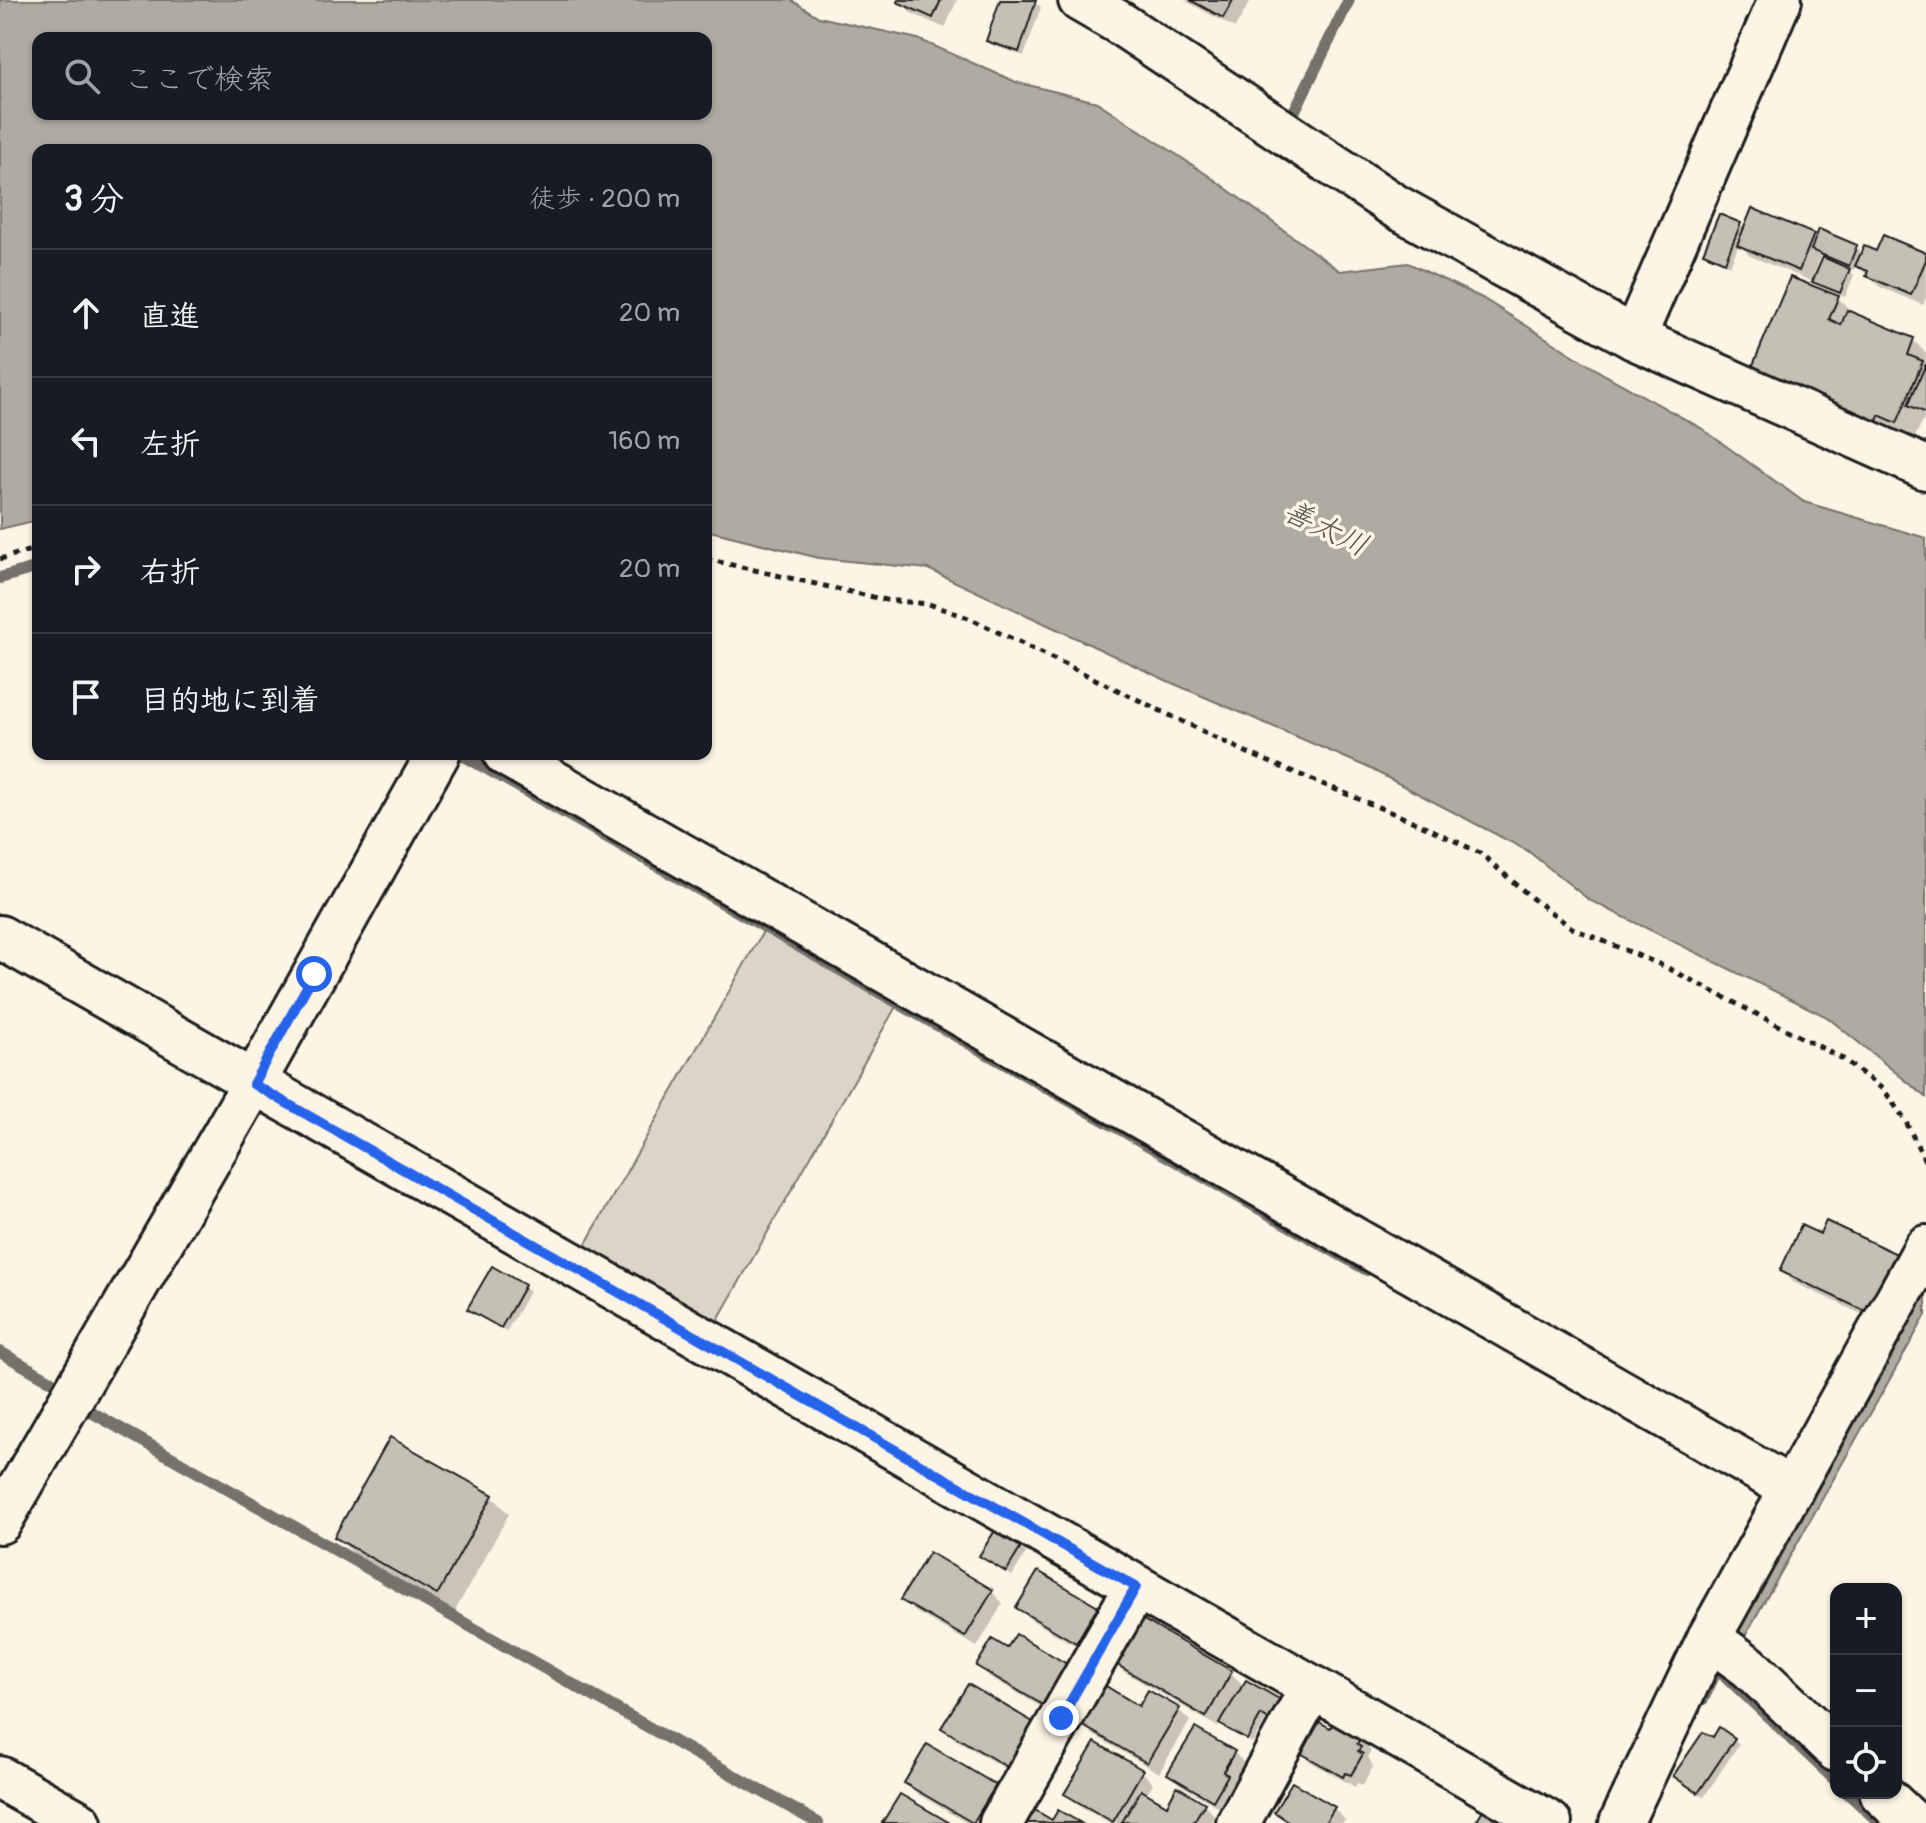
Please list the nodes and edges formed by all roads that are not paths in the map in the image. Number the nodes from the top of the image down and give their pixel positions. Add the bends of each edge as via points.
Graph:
1 (1080, 0) edge
2 (1780, 0) edge
3 (1634, 338) junction
4 (1926, 468) edge
5 (435, 760) edge
6 (516, 760) edge
7 (0, 937) edge
8 (253, 1084) junction
9 (1926, 1247) edge
10 (1792, 1489) junction
11 (0, 1522) edge
12 (1136, 1587) junction
13 (1709, 1638) junction
14 (1312, 1687) junction
15 (1830, 1744) edge
16 (0, 1778) edge
17 (1887, 1799) edge
18 (80, 1823) edge
19 (1001, 1823) edge
20 (1238, 1823) edge
21 (1550, 1823) edge
22 (1621, 1823) edge
23 (1913, 1823) edge

1 - 3 street via 1395,206
2 - 3 street
3 - 4 street
5 - 8 street
6 - 10 street
7 - 8 street
8 - 11 street
8 - 12 street
9 - 10 street
10 - 13 street
12 - 14 street
12 - 19 street
13 - 15 street via 1749,1667
13 - 22 street
14 - 20 street
14 - 21 street
16 - 18 street
17 - 23 street

